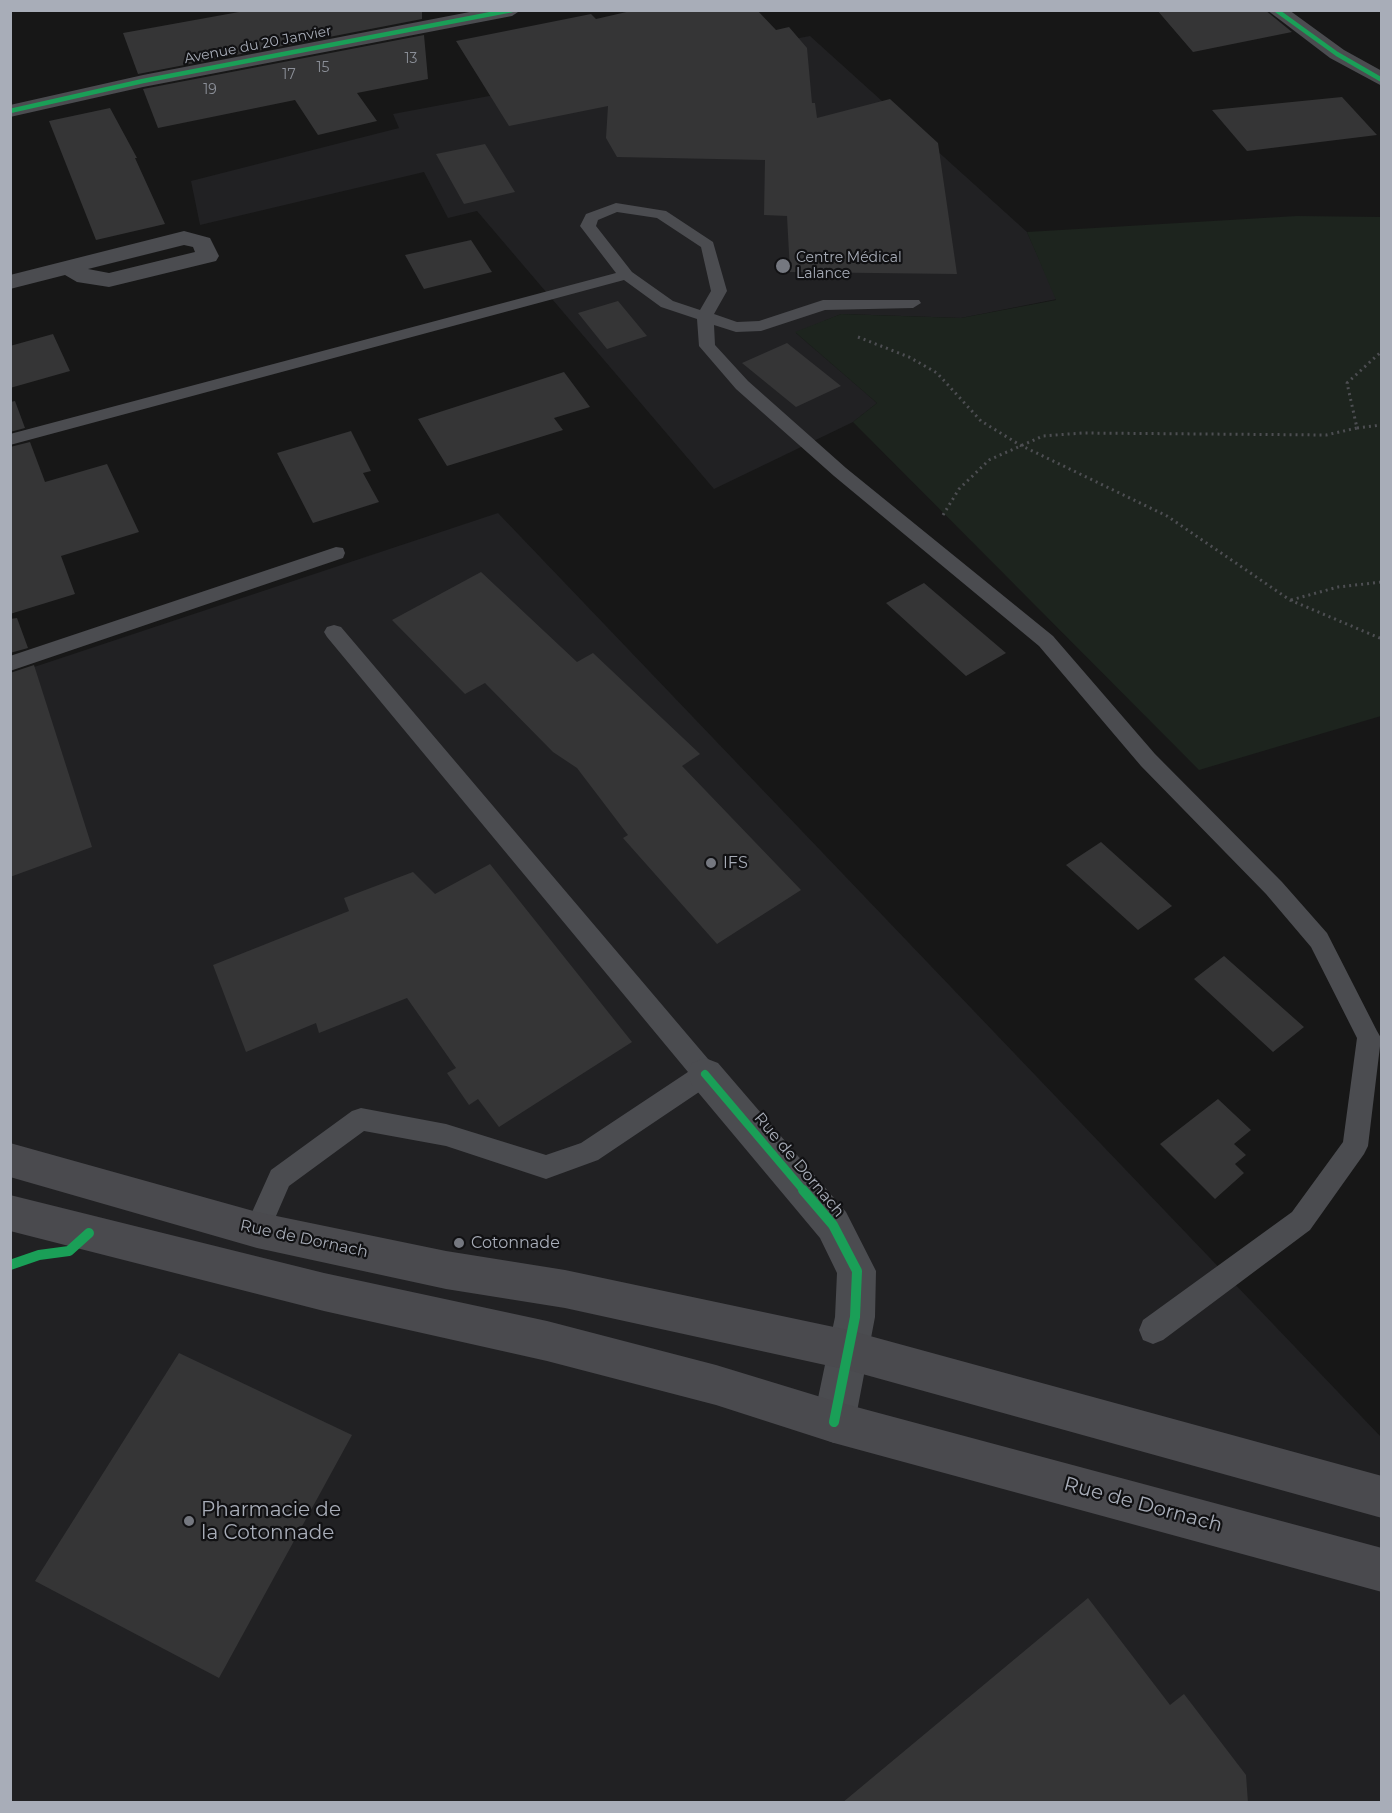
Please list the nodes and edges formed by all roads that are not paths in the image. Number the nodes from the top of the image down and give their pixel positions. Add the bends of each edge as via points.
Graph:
1 (512, 10) edge
2 (1276, 10) edge
3 (1382, 80) edge
4 (10, 111) edge
5 (69, 267) junction
6 (626, 274) junction
7 (10, 282) edge
8 (913, 303) dead end
9 (705, 316) junction
10 (10, 440) edge
11 (336, 553) dead end
12 (334, 632) dead end
13 (10, 664) edge
14 (705, 1074) junction
15 (10, 1160) edge
16 (10, 1213) edge
17 (257, 1230) junction
18 (1153, 1330) dead end
19 (848, 1350) junction
20 (834, 1422) junction
21 (1382, 1497) edge
22 (1382, 1570) edge

1 - 4 street, Avenue du 20 Janvier via 143,81
2 - 3 street via 1337,54
5 - 5 street via 85,277 109,280 208,256 202,243 184,238
5 - 7 street
6 - 9 lane via 667,304
6 - 9 lane via 588,226 591,217 616,207 661,214 708,244 719,291
6 - 10 lane
8 - 9 lane via 823,305 760,326 736,327
9 - 18 lane via 707,346 742,385 840,472 1046,641 1148,760 1274,888 1319,940 1369,1038 1355,1146 1301,1221
11 - 13 lane
12 - 14 lane
14 - 17 lane via 589,1152 546,1167 446,1135 361,1119 280,1178
14 - 19 street, Rue de Dornach via 833,1225 857,1271 855,1317
15 - 17 main road, Rue de Dornach
16 - 20 main road, Rue de Dornach via 324,1292 547,1341 716,1385
17 - 19 main road, Rue de Dornach via 446,1270 565,1289
19 - 20 street, Rue de Dornach
19 - 21 main road, Rue de Dornach
20 - 22 main road, Rue de Dornach

